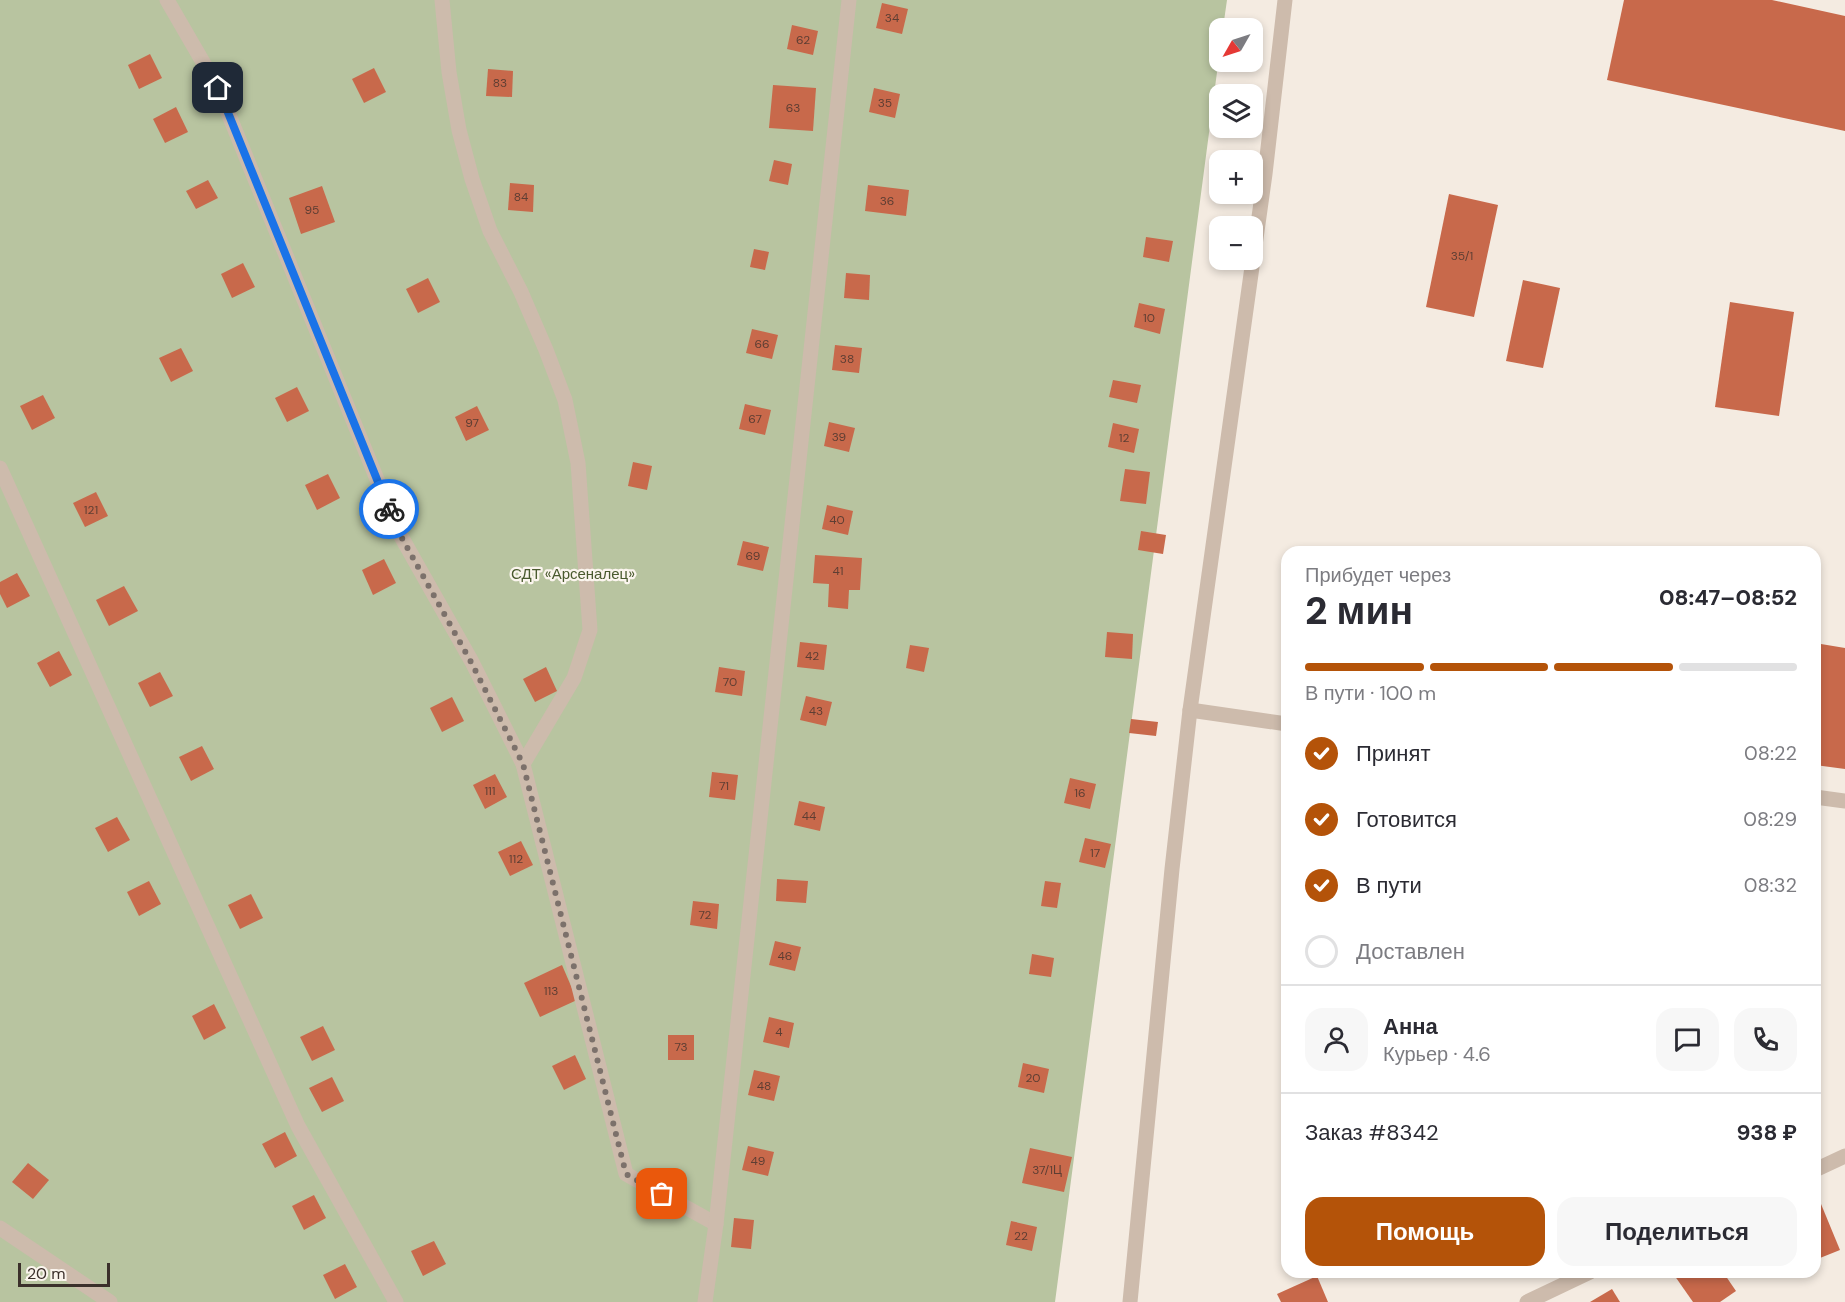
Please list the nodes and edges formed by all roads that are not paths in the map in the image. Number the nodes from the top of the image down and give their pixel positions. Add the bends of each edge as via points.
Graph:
1 (167, 0) edge
2 (441, 0) edge
3 (849, 0) edge
4 (1285, 0) edge
5 (0, 468) edge
6 (1190, 710) junction
7 (1281, 723) edge
8 (523, 764) junction
9 (1821, 798) edge
10 (1845, 801) edge
11 (1845, 1156) edge
12 (1821, 1167) edge
13 (716, 1224) junction
14 (0, 1228) edge
15 (1577, 1278) edge
16 (110, 1302) edge
17 (396, 1302) edge
18 (705, 1302) edge
19 (1130, 1302) edge
20 (1527, 1302) edge

1 - 8 street via 218,88 398,531
2 - 8 street via 459,130 472,179 490,231 521,292 565,400 578,463 590,630 574,678
3 - 13 street
4 - 6 street via 1265,174
5 - 17 street via 297,1126
6 - 7 street
6 - 19 street
8 - 13 street via 626,1174
9 - 10 street
11 - 12 street
13 - 18 street
14 - 16 street
15 - 20 street

